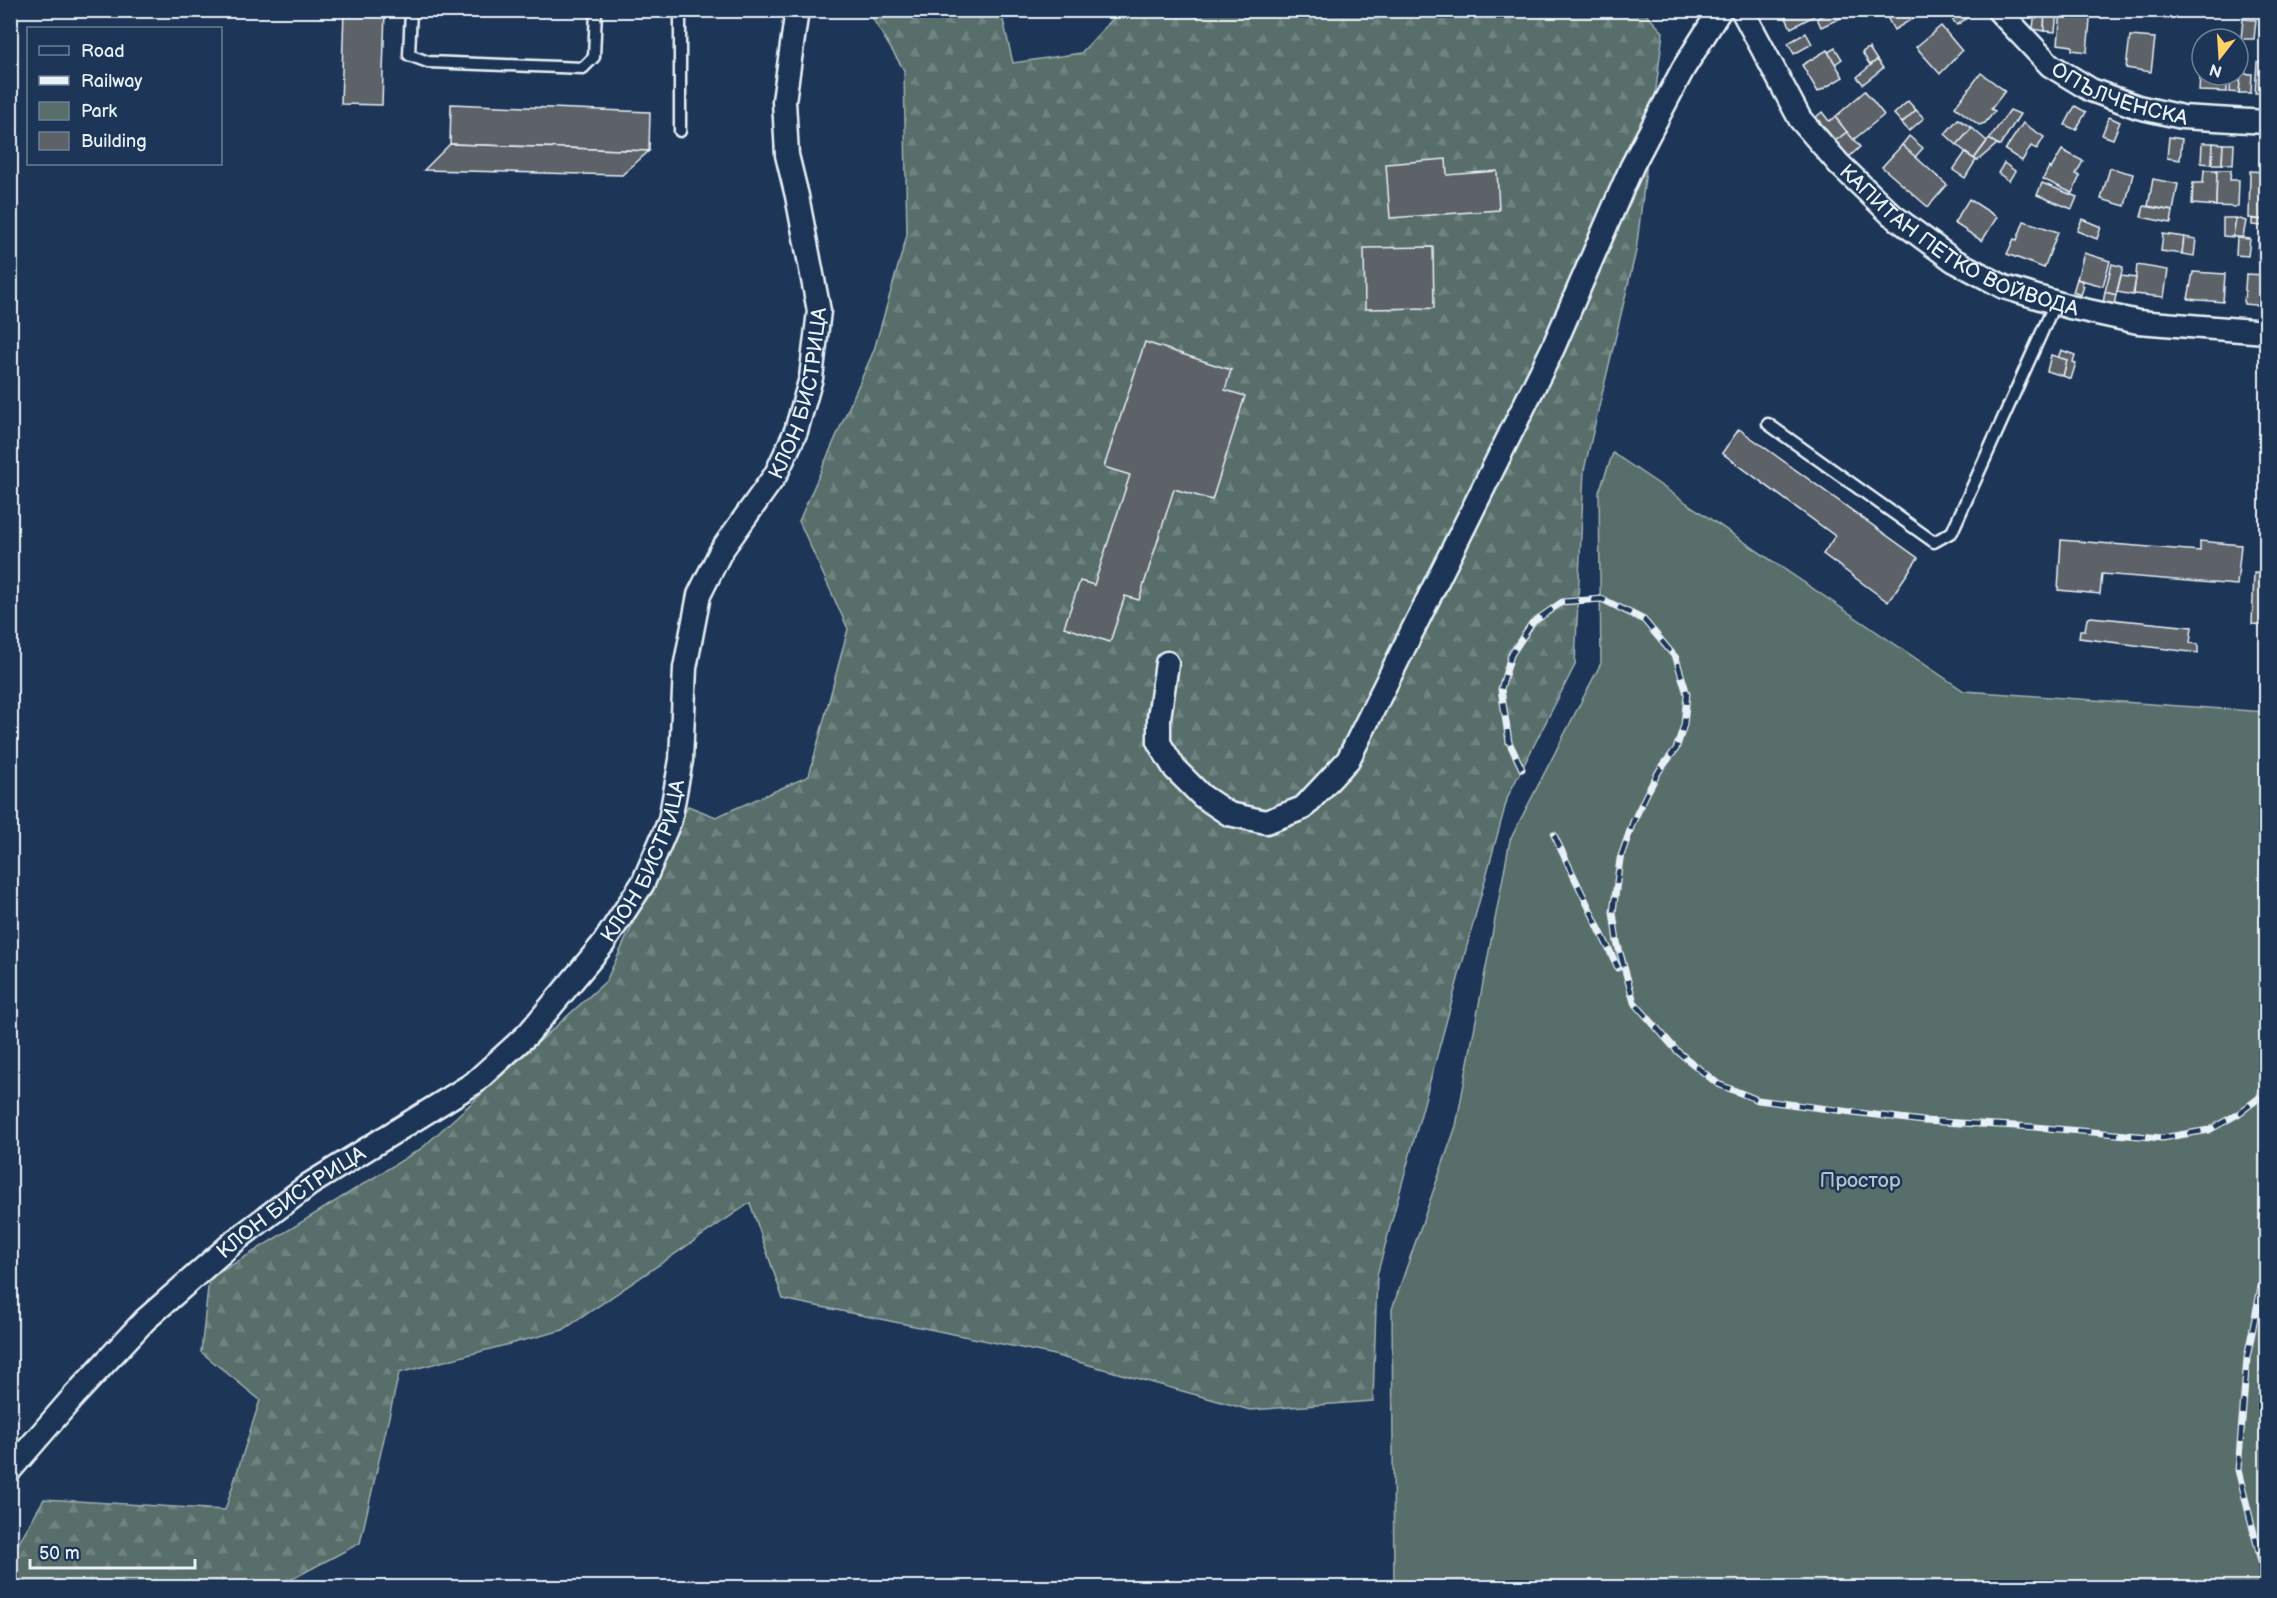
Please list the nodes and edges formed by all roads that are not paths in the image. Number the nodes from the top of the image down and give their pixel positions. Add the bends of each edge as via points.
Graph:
1 (411, 10) edge
2 (596, 10) edge
3 (680, 10) edge
4 (797, 10) edge
5 (1720, 10) edge
6 (1742, 10) edge
7 (1998, 10) edge
8 (2266, 122) edge
9 (680, 130) dead end
10 (2055, 303) junction
11 (2266, 332) edge
12 (1768, 424) dead end
13 (1167, 663) dead end
14 (10, 1470) edge

1 - 2 lane via 409,55 428,62 583,68 594,57
3 - 9 lane
4 - 14 street, КЛОН БИСТРИЦА via 784,101 787,155 819,311 811,378 796,431 776,474 721,551 699,595 685,668 681,760 670,820 643,883 603,944 528,1035 474,1083 310,1184 236,1240 145,1320
5 - 13 street via 1683,69 1632,166 1553,348 1348,760 1303,808 1266,822 1229,814 1202,796 1175,769 1159,743
6 - 10 street, КАПИТАН ПЕТКО ВОЙВОДА via 1800,119 1892,215 1963,265 2004,287
7 - 8 street, ОПЪЛЧЕНСКА via 2050,65 2091,90 2182,117
10 - 11 street, КАПИТАН ПЕТКО ВОЙВОДА via 2138,322
10 - 12 lane via 1952,532 1934,542

